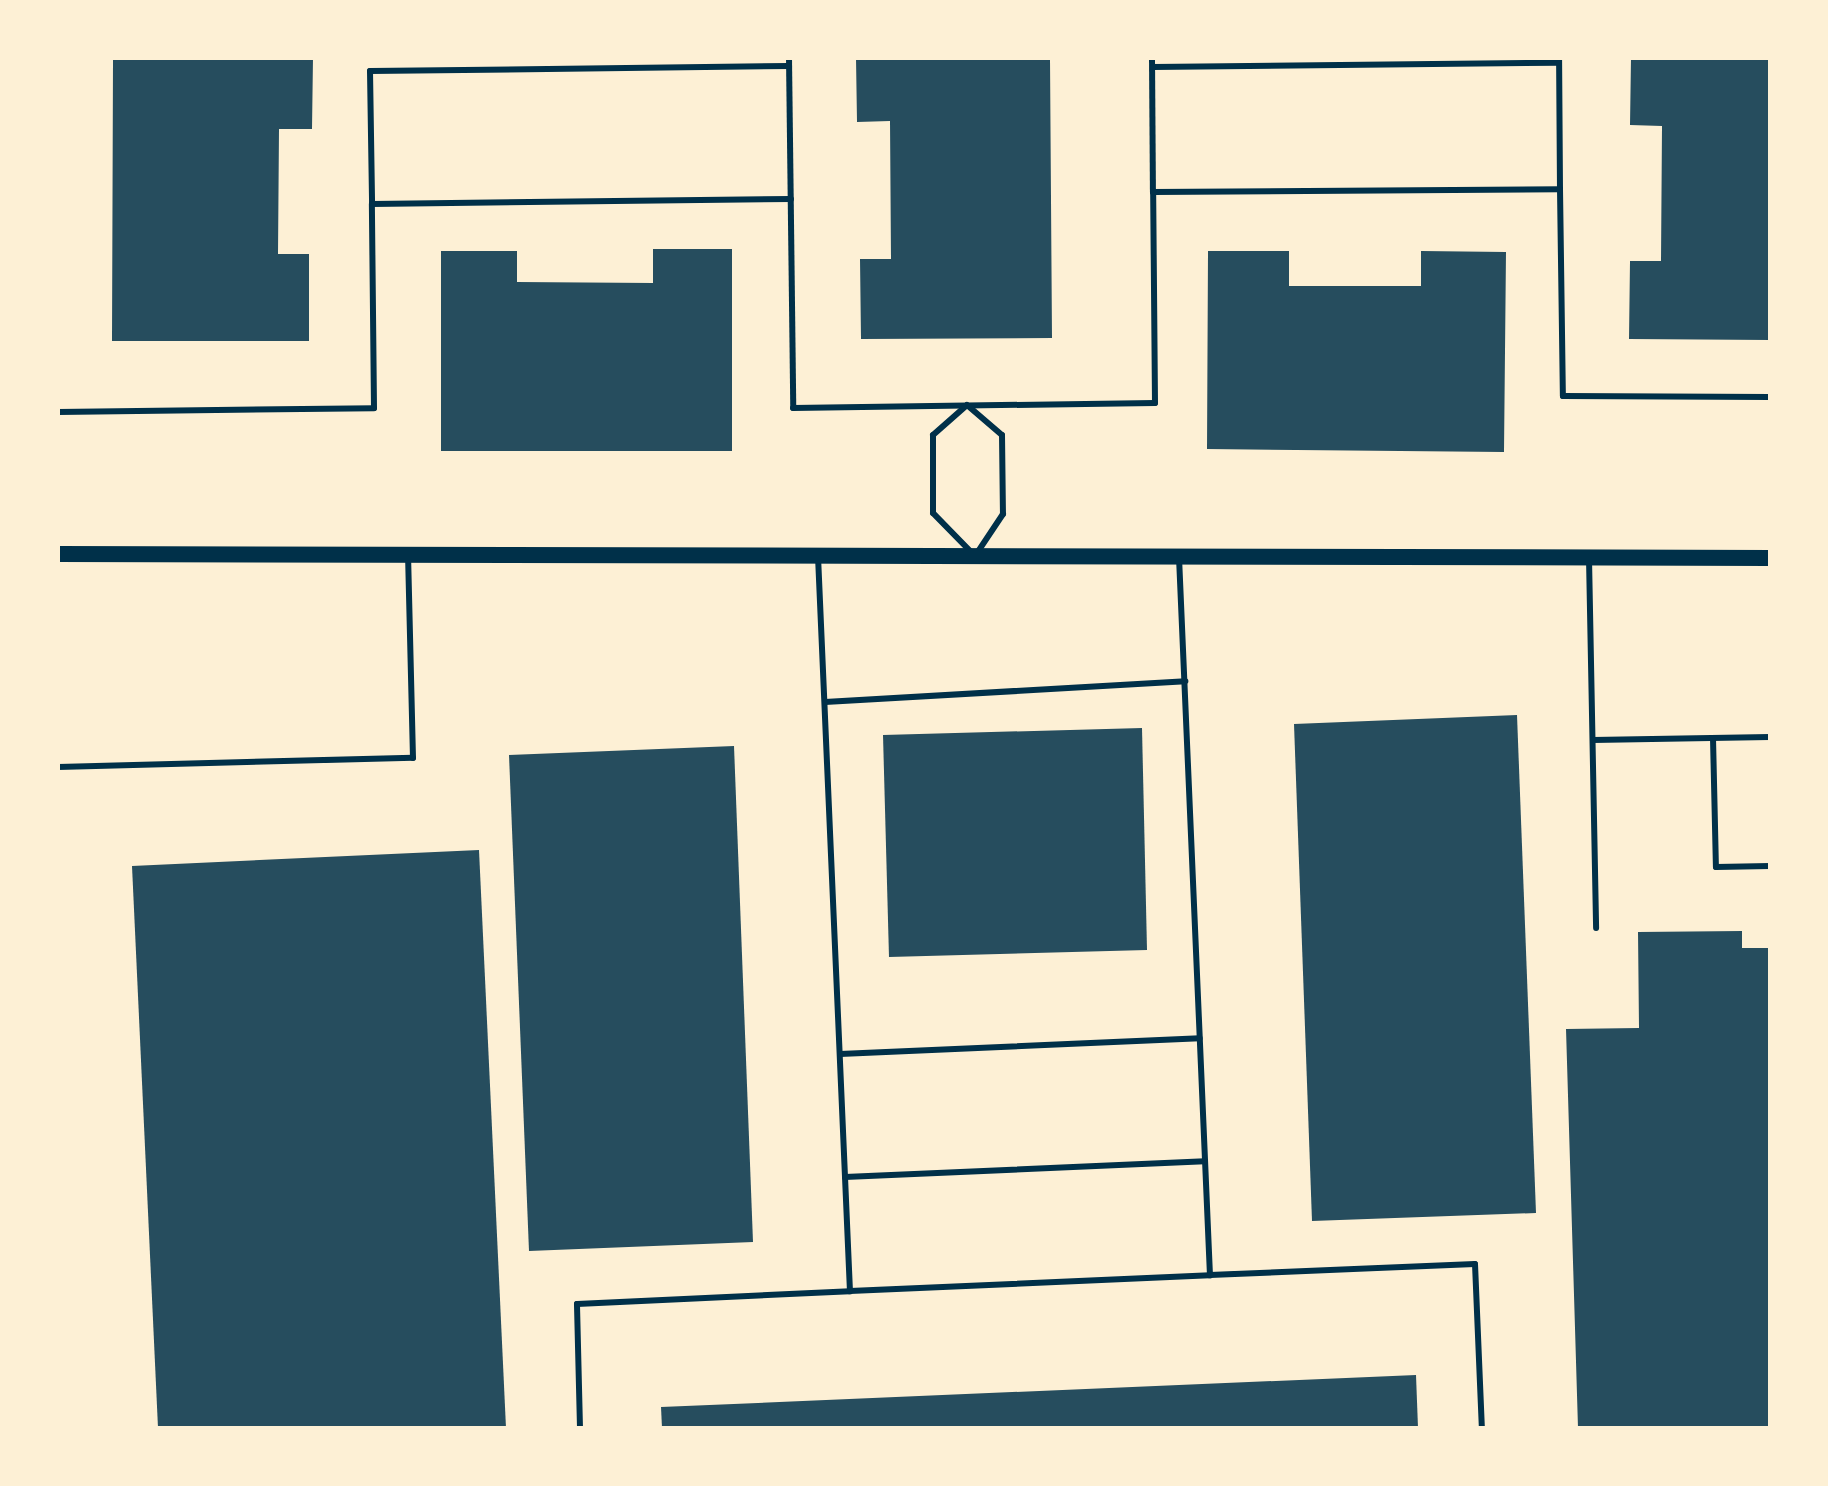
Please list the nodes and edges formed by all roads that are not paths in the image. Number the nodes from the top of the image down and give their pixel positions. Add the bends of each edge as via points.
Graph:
1 (1152, 58) edge
2 (1559, 60) edge
3 (789, 62) edge
4 (1153, 67) junction
5 (1560, 189) junction
6 (1153, 192) junction
7 (791, 199) junction
8 (372, 204) junction
9 (1770, 397) edge
10 (967, 405) junction
11 (58, 412) edge
12 (58, 554) edge
13 (408, 555) junction
14 (818, 556) junction
15 (975, 556) junction
16 (1179, 557) junction
17 (1589, 558) junction
18 (1770, 558) edge
19 (1185, 681) junction
20 (825, 702) junction
21 (1770, 737) edge
22 (1713, 738) junction
23 (1593, 740) junction
24 (58, 767) edge
25 (1770, 866) edge
26 (1596, 928) dead end
27 (1200, 1038) junction
28 (840, 1054) junction
29 (1205, 1161) junction
30 (845, 1177) junction
31 (1210, 1275) junction
32 (850, 1291) junction
33 (580, 1428) edge
34 (1482, 1428) edge

1 - 4 lane
2 - 4 lane
2 - 5 lane
3 - 7 lane
3 - 8 lane via 370,71
4 - 6 lane
5 - 6 lane
5 - 9 lane via 1563,396
6 - 10 lane via 1155,403
7 - 8 lane
7 - 10 lane via 793,408
8 - 11 lane via 374,408
10 - 15 lane via 1002,435 1003,514
10 - 15 lane via 933,435 933,513
12 - 13 main road
13 - 14 main road
13 - 24 lane via 413,758
14 - 15 main road
14 - 20 lane
15 - 16 main road
16 - 17 main road
16 - 19 lane
17 - 18 main road
17 - 23 lane
19 - 20 lane
19 - 27 lane
20 - 28 lane
21 - 22 lane
22 - 23 lane
22 - 25 lane via 1716,867
23 - 26 lane
27 - 28 lane
27 - 29 lane
28 - 30 lane
29 - 30 lane
29 - 31 lane
30 - 32 lane
31 - 32 lane
31 - 34 lane via 1475,1264
32 - 33 lane via 577,1304

